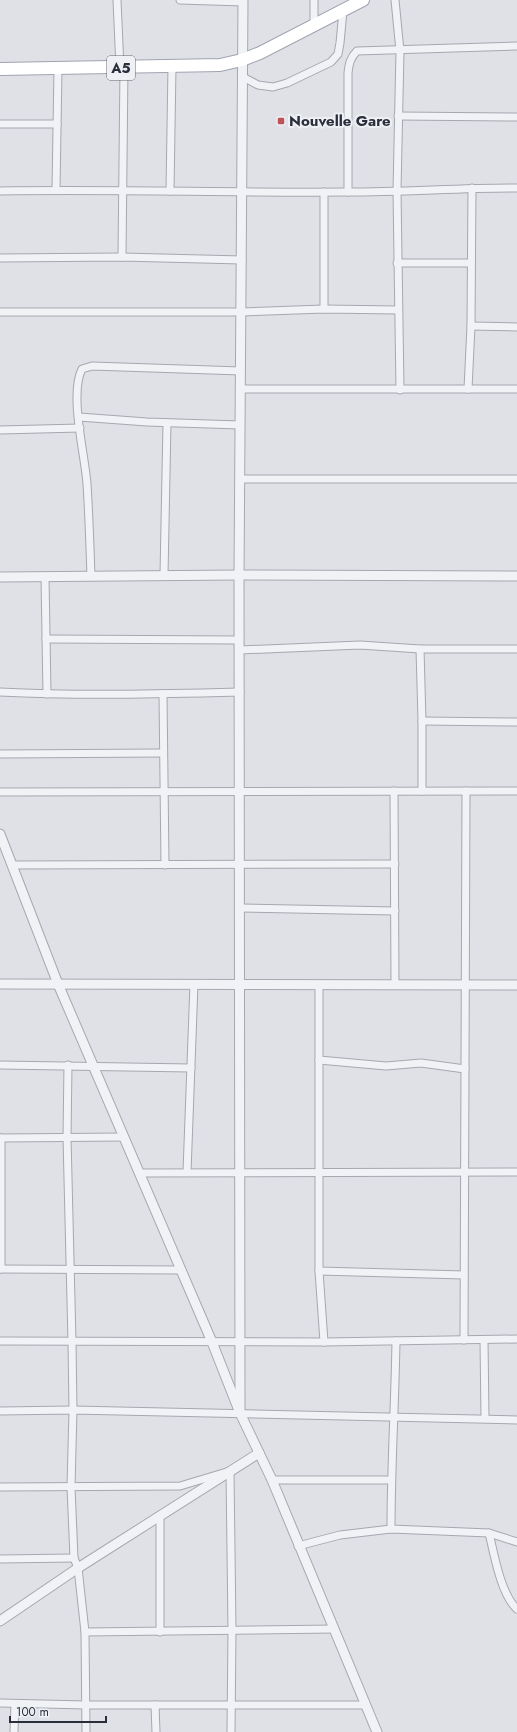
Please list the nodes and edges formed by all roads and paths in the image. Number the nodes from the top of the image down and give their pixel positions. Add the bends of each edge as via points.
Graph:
1 (117, 0) edge
2 (180, 0) edge
3 (314, 0) edge
4 (363, 0) edge
5 (395, 0) edge
6 (243, 1) edge
7 (343, 11) junction
8 (314, 26) junction
9 (517, 46) edge
10 (400, 51) junction
11 (242, 60) junction
12 (172, 66) junction
13 (58, 68) junction
14 (122, 68) junction
15 (0, 69) edge
16 (243, 77) junction
17 (398, 116) junction
18 (517, 117) edge
19 (0, 124) edge
20 (57, 124) junction
21 (472, 188) junction
22 (517, 188) edge
23 (56, 190) junction
24 (122, 190) junction
25 (0, 191) edge
26 (170, 191) junction
27 (242, 191) junction
28 (397, 191) junction
29 (324, 192) junction
30 (348, 192) junction
31 (122, 257) junction
32 (0, 258) edge
33 (242, 260) junction
34 (397, 263) junction
35 (471, 263) junction
36 (324, 309) junction
37 (398, 310) junction
38 (0, 312) edge
39 (241, 312) junction
40 (471, 326) junction
41 (517, 327) edge
42 (241, 371) junction
43 (241, 389) junction
44 (468, 389) junction
45 (517, 389) edge
46 (400, 390) junction
47 (79, 417) junction
48 (167, 423) junction
49 (240, 425) junction
50 (80, 428) junction
51 (0, 430) edge
52 (240, 479) junction
53 (517, 479) edge
54 (164, 575) junction
55 (239, 575) junction
56 (92, 576) junction
57 (517, 576) edge
58 (0, 577) edge
59 (45, 577) junction
60 (46, 639) junction
61 (239, 640) junction
62 (420, 649) junction
63 (517, 649) edge
64 (240, 650) junction
65 (0, 692) edge
66 (240, 692) junction
67 (47, 694) junction
68 (163, 694) junction
69 (422, 721) junction
70 (517, 722) edge
71 (163, 753) junction
72 (0, 754) edge
73 (240, 791) junction
74 (394, 791) junction
75 (422, 791) junction
76 (466, 791) junction
77 (517, 791) edge
78 (0, 792) edge
79 (163, 792) junction
80 (0, 834) edge
81 (395, 864) junction
82 (12, 865) junction
83 (165, 865) junction
84 (240, 865) junction
85 (240, 908) junction
86 (395, 911) junction
87 (0, 984) edge
88 (58, 984) junction
89 (194, 984) junction
90 (240, 984) junction
91 (319, 985) junction
92 (395, 985) junction
93 (465, 985) junction
94 (517, 985) edge
95 (319, 1060) junction
96 (0, 1065) edge
97 (68, 1065) junction
98 (93, 1065) junction
99 (191, 1068) junction
100 (465, 1069) junction
101 (124, 1137) junction
102 (0, 1138) edge
103 (67, 1138) junction
104 (188, 1172) junction
105 (319, 1172) junction
106 (464, 1172) junction
107 (517, 1172) edge
108 (139, 1173) junction
109 (240, 1173) junction
110 (1, 1269) edge
111 (70, 1270) junction
112 (181, 1270) junction
113 (319, 1271) junction
114 (464, 1275) junction
115 (517, 1339) edge
116 (464, 1340) junction
117 (484, 1340) junction
118 (396, 1341) junction
119 (0, 1342) edge
120 (72, 1342) junction
121 (212, 1342) junction
122 (240, 1342) junction
123 (324, 1342) junction
124 (73, 1410) junction
125 (0, 1411) edge
126 (240, 1413) junction
127 (394, 1417) junction
128 (485, 1418) junction
129 (517, 1420) edge
130 (259, 1453) junction
131 (230, 1471) junction
132 (272, 1480) junction
133 (391, 1480) junction
134 (0, 1487) edge
135 (71, 1487) junction
136 (160, 1515) junction
137 (391, 1529) junction
138 (489, 1533) junction
139 (517, 1542) edge
140 (298, 1546) junction
141 (0, 1558) edge
142 (74, 1558) junction
143 (78, 1568) junction
144 (517, 1609) edge
145 (0, 1622) edge
146 (334, 1629) junction
147 (232, 1630) junction
148 (85, 1632) junction
149 (160, 1632) junction
150 (0, 1703) edge
151 (15, 1704) junction
152 (155, 1705) junction
153 (231, 1705) junction
154 (366, 1705) junction
155 (86, 1706) junction
156 (14, 1732) edge
157 (86, 1732) edge
158 (156, 1732) edge
159 (231, 1732) edge
160 (377, 1732) edge

1 - 14 street
2 - 6 street
3 - 8 street
4 - 7 main road, A5
5 - 10 street
6 - 11 street
7 - 8 main road, A5
7 - 16 street via 338,54 331,62 287,83 273,86 258,85
8 - 11 main road, A5
9 - 10 street
10 - 17 street
10 - 30 street via 360,50 349,63
11 - 12 main road, A5 via 220,65
11 - 16 street
12 - 14 main road, A5
12 - 26 street
13 - 14 main road, A5
13 - 15 main road, A5
13 - 20 street
14 - 24 street
16 - 27 street
17 - 18 street
17 - 28 street
19 - 20 street
20 - 23 street
21 - 22 street
21 - 28 street
21 - 35 street
23 - 24 street
23 - 25 street
24 - 26 street
24 - 31 street
26 - 27 street
27 - 29 street
27 - 33 street
28 - 30 street
28 - 34 street
29 - 30 street
29 - 36 street
31 - 32 street
31 - 33 street
33 - 39 street
34 - 35 street
34 - 37 street
35 - 40 street
36 - 37 street
36 - 39 street
37 - 46 street
38 - 39 street
39 - 42 street
40 - 41 street
40 - 44 street
42 - 43 street
42 - 47 street via 92,366 82,369 78,377
43 - 46 street
43 - 49 street
44 - 45 street
44 - 46 street
47 - 48 street
47 - 50 street
48 - 49 street
48 - 54 street
49 - 52 street
50 - 51 street
50 - 56 street via 87,483
52 - 53 street
52 - 55 street
54 - 55 street
54 - 56 street
55 - 57 street
55 - 61 street
56 - 59 street
58 - 59 street
59 - 60 street
60 - 61 street
60 - 67 street
61 - 64 street
62 - 63 street
62 - 64 street via 360,645
62 - 69 street
64 - 66 street
65 - 67 street
66 - 68 street
66 - 73 street
67 - 68 street
68 - 71 street
69 - 70 street
69 - 75 street
71 - 72 street
71 - 79 street
73 - 74 street
73 - 79 street
73 - 84 street
74 - 75 street
74 - 81 street
75 - 76 street
76 - 77 street
76 - 93 street
78 - 79 street
79 - 83 street
80 - 82 street
81 - 84 street
81 - 86 street
82 - 83 street
82 - 88 street
83 - 84 street
84 - 85 street
85 - 86 street
85 - 90 street
86 - 92 street
87 - 88 street
88 - 89 street
88 - 98 street
89 - 90 street
89 - 99 street
90 - 91 street
90 - 109 street
91 - 92 street
91 - 95 street
92 - 93 street
93 - 94 street
93 - 100 street
95 - 100 street via 386,1066 421,1063
95 - 105 street
96 - 97 street
97 - 98 street
97 - 103 street
98 - 99 street
98 - 101 street
99 - 104 street
100 - 106 street
101 - 103 street
101 - 108 street
102 - 103 street
102 - 110 street
103 - 111 street
104 - 108 street
104 - 109 street
105 - 106 street
105 - 109 street
105 - 113 street
106 - 107 street
106 - 114 street
108 - 112 street
109 - 122 street
110 - 111 street
111 - 112 street
111 - 120 street
112 - 121 street
113 - 114 street
113 - 123 street
114 - 116 street
115 - 117 street
116 - 117 street
116 - 118 street
117 - 128 street
118 - 123 street
118 - 127 street
119 - 120 street
120 - 121 street
120 - 124 street
121 - 122 street
121 - 126 street
122 - 123 street
122 - 126 street
124 - 125 street
124 - 126 street
124 - 135 street
126 - 127 street
126 - 130 street
127 - 128 street
127 - 133 street
128 - 129 street
130 - 131 street
130 - 132 street
131 - 135 street via 180,1486
131 - 136 street
131 - 147 street
132 - 133 street
132 - 140 street
133 - 137 street
134 - 135 street
135 - 142 street
136 - 143 street
136 - 149 street
137 - 138 street
137 - 140 street via 340,1535
138 - 139 street
138 - 144 street via 497,1570 512,1605
140 - 146 street
141 - 142 street
142 - 143 street
143 - 145 street
143 - 148 street
146 - 147 street
146 - 154 street
147 - 149 street
147 - 153 street
148 - 149 street
148 - 155 street
150 - 151 street
151 - 155 street
151 - 156 street
152 - 153 street
152 - 155 street
152 - 158 street
153 - 154 street
153 - 159 street
154 - 160 street
155 - 157 street

